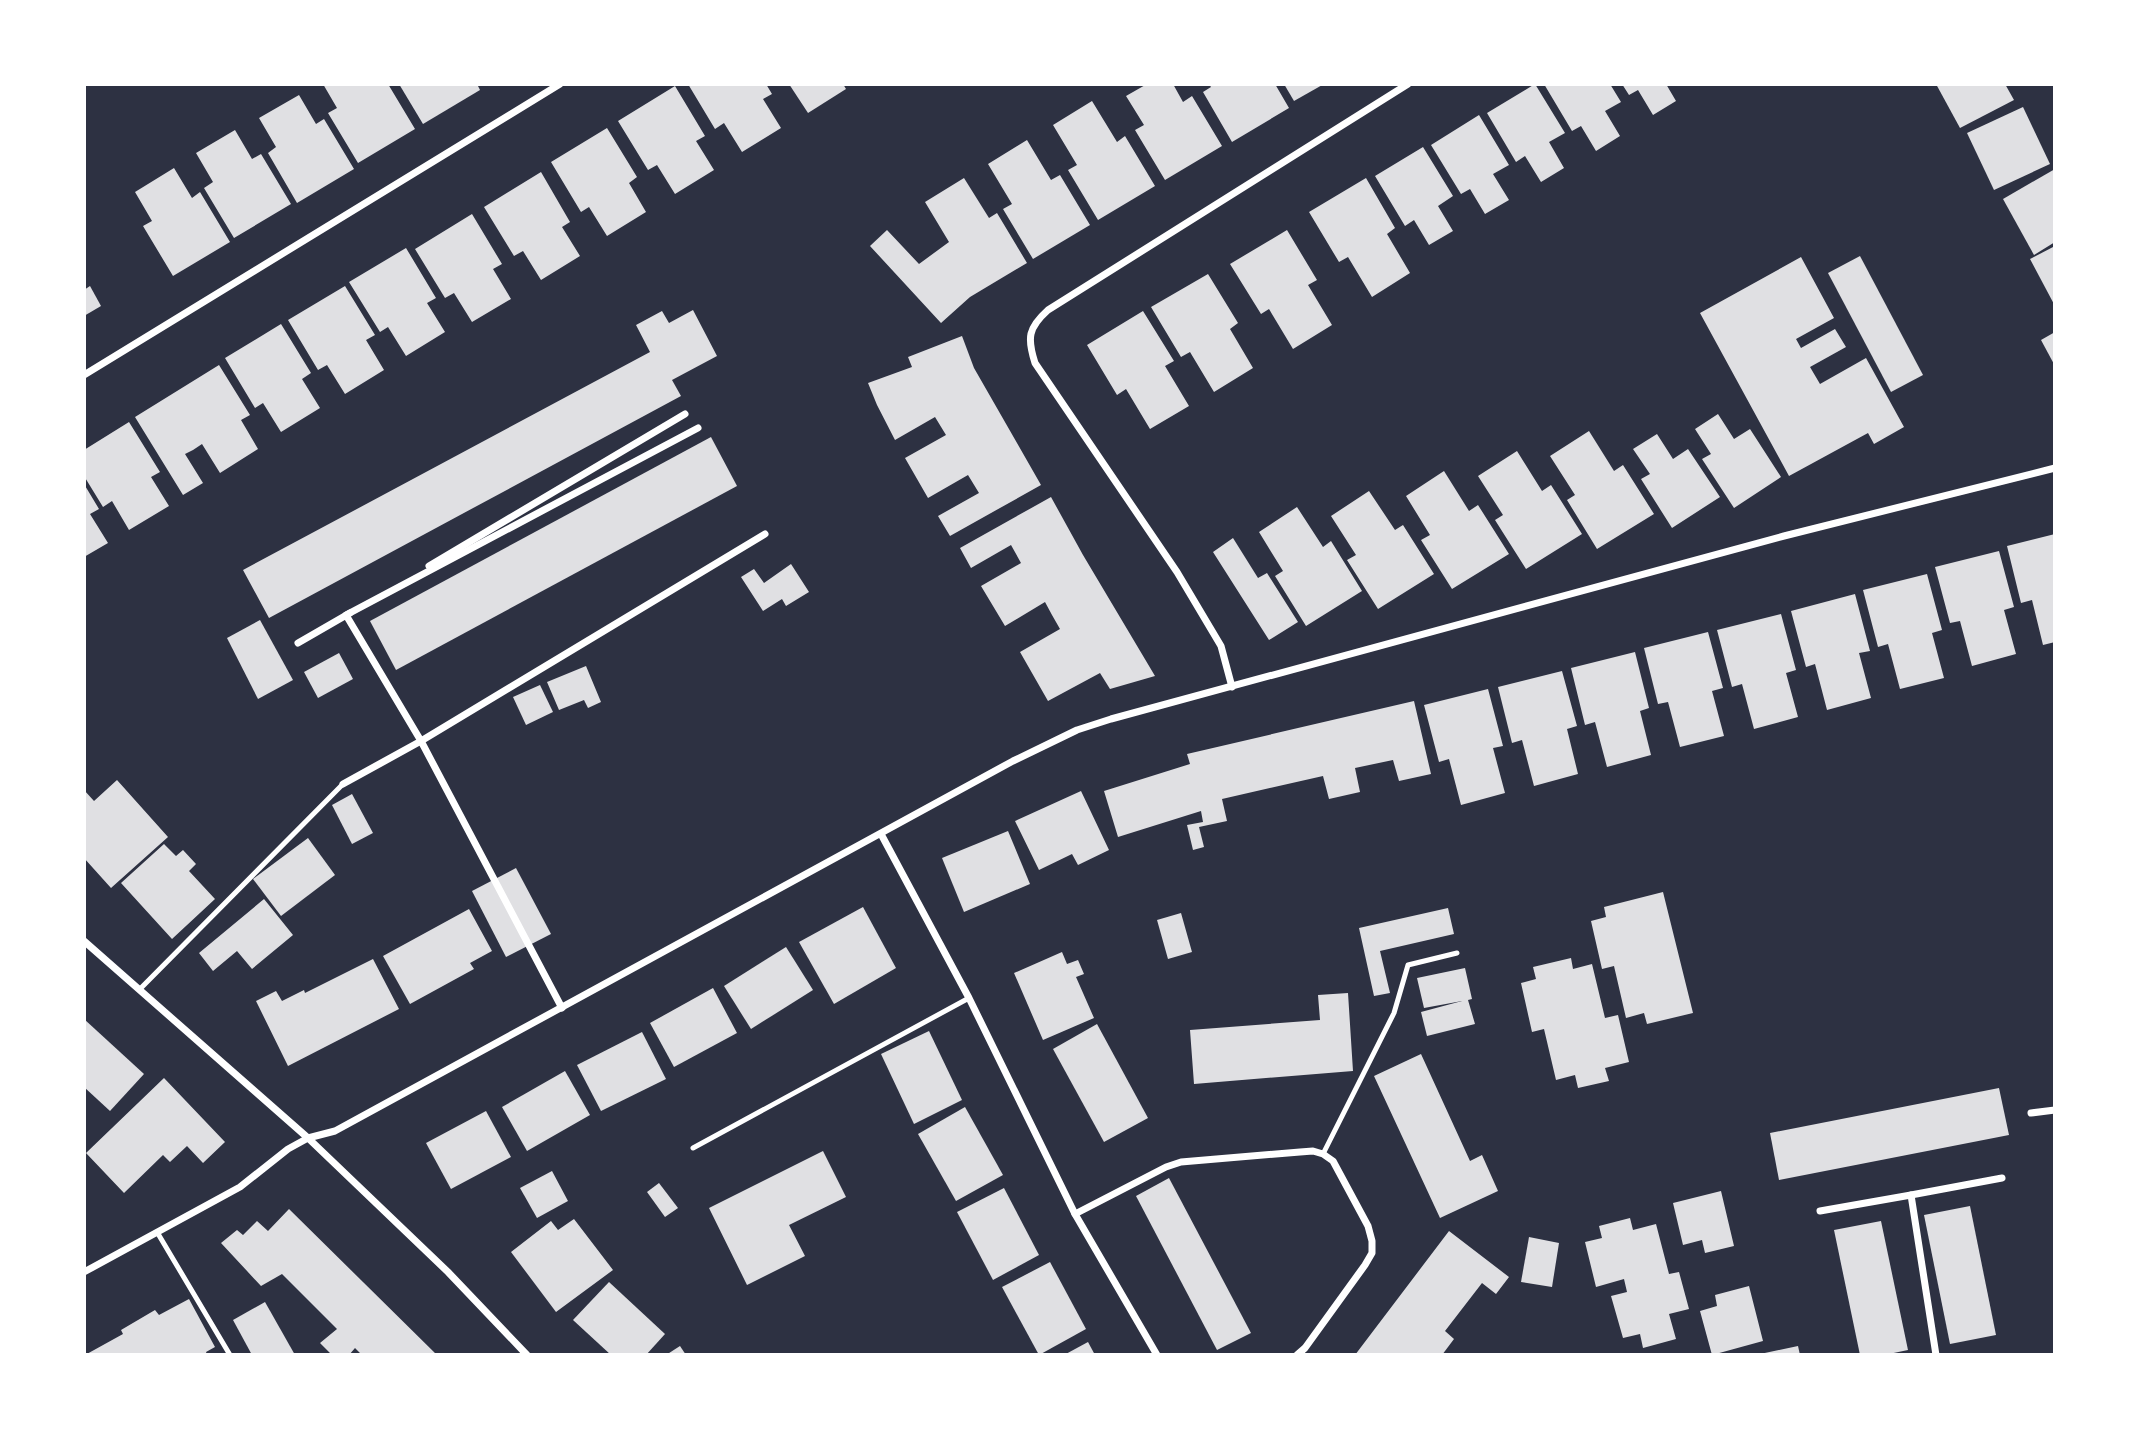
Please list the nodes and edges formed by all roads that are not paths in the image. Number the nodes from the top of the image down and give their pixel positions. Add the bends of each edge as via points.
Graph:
1 (560, 84) edge
2 (1408, 84) edge
3 (84, 375) edge
4 (685, 414) dead end
5 (698, 428) dead end
6 (2055, 468) edge
7 (765, 534) dead end
8 (346, 615) junction
9 (298, 643) dead end
10 (1231, 687) junction
11 (421, 741) junction
12 (343, 784) joint
13 (881, 834) junction
14 (84, 942) edge
15 (1457, 953) dead end
16 (140, 989) junction
17 (969, 998) junction
18 (562, 1008) junction
19 (2055, 1110) edge
20 (2031, 1113) dead end
21 (307, 1138) junction
22 (693, 1148) dead end
23 (1323, 1154) junction
24 (2002, 1178) dead end
25 (1911, 1195) junction
26 (1819, 1211) dead end
27 (1075, 1214) junction
28 (157, 1232) junction
29 (84, 1272) edge
30 (230, 1355) edge
31 (527, 1355) edge
32 (1157, 1355) edge
33 (1297, 1355) edge
34 (1936, 1355) edge

1 - 3 street
2 - 10 street via 1048,310 1030,332 1035,363 1177,572 1221,646
4 - 8 street
5 - 8 street
6 - 10 street via 1744,547
7 - 11 street
8 - 9 street
8 - 11 street
10 - 13 street via 1077,730
11 - 12 street
11 - 18 street
12 - 16 lane
13 - 17 street
13 - 18 street
14 - 16 street
15 - 23 lane via 1408,965 1394,1013
16 - 21 street
17 - 22 lane
17 - 27 street
18 - 21 street via 335,1130
19 - 20 street
21 - 28 street via 240,1187
21 - 31 street via 448,1272
23 - 27 street via 1313,1151 1181,1162
23 - 33 street via 1334,1161 1368,1226 1372,1253
24 - 25 street
25 - 26 street
25 - 34 street
27 - 32 street
28 - 29 street
28 - 30 lane

